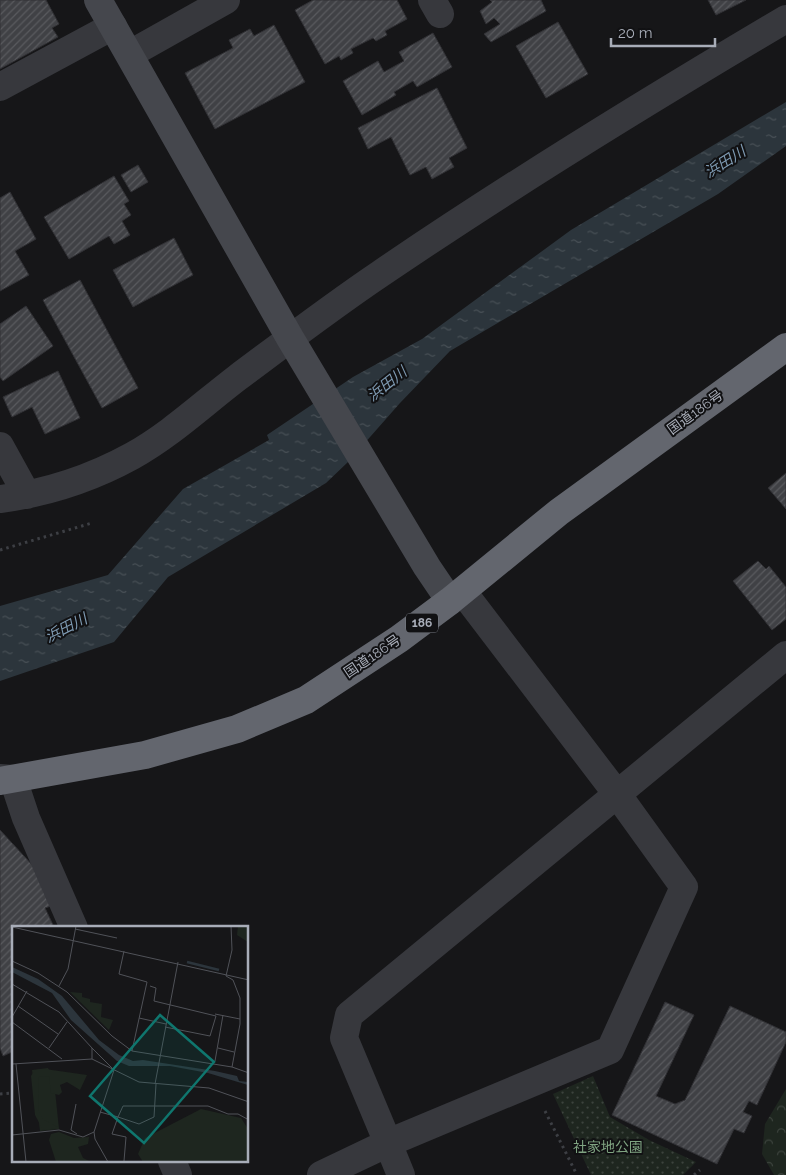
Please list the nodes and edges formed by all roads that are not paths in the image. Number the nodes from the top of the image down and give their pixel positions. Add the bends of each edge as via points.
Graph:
1 (98, 0) edge
2 (226, 0) edge
3 (786, 18) edge
4 (113, 26) junction
5 (130, 54) junction
6 (0, 87) edge
7 (293, 343) junction
8 (786, 347) edge
9 (0, 446) edge
10 (27, 495) junction
11 (0, 499) edge
12 (457, 597) junction
13 (786, 655) edge
14 (4, 779) edge
15 (617, 794) junction
16 (73, 926) edge
17 (388, 1143) junction
18 (172, 1162) edge
19 (178, 1175) edge
20 (321, 1175) edge
21 (401, 1175) edge

1 - 4 street
2 - 5 street
3 - 7 street via 535,172 379,274
4 - 5 street
4 - 6 street
5 - 7 street
7 - 10 street via 132,456 79,479
7 - 12 street via 427,567
8 - 12 highway, 国道186号 / 186 via 559,512
9 - 10 street
10 - 11 street
12 - 14 highway, 国道186号 / 186 via 306,700 237,729 145,756
12 - 15 street
13 - 15 street
14 - 16 street via 26,818
15 - 17 street via 349,1016 344,1038
15 - 17 street via 684,887 610,1050
17 - 20 street
17 - 21 street
18 - 19 street

